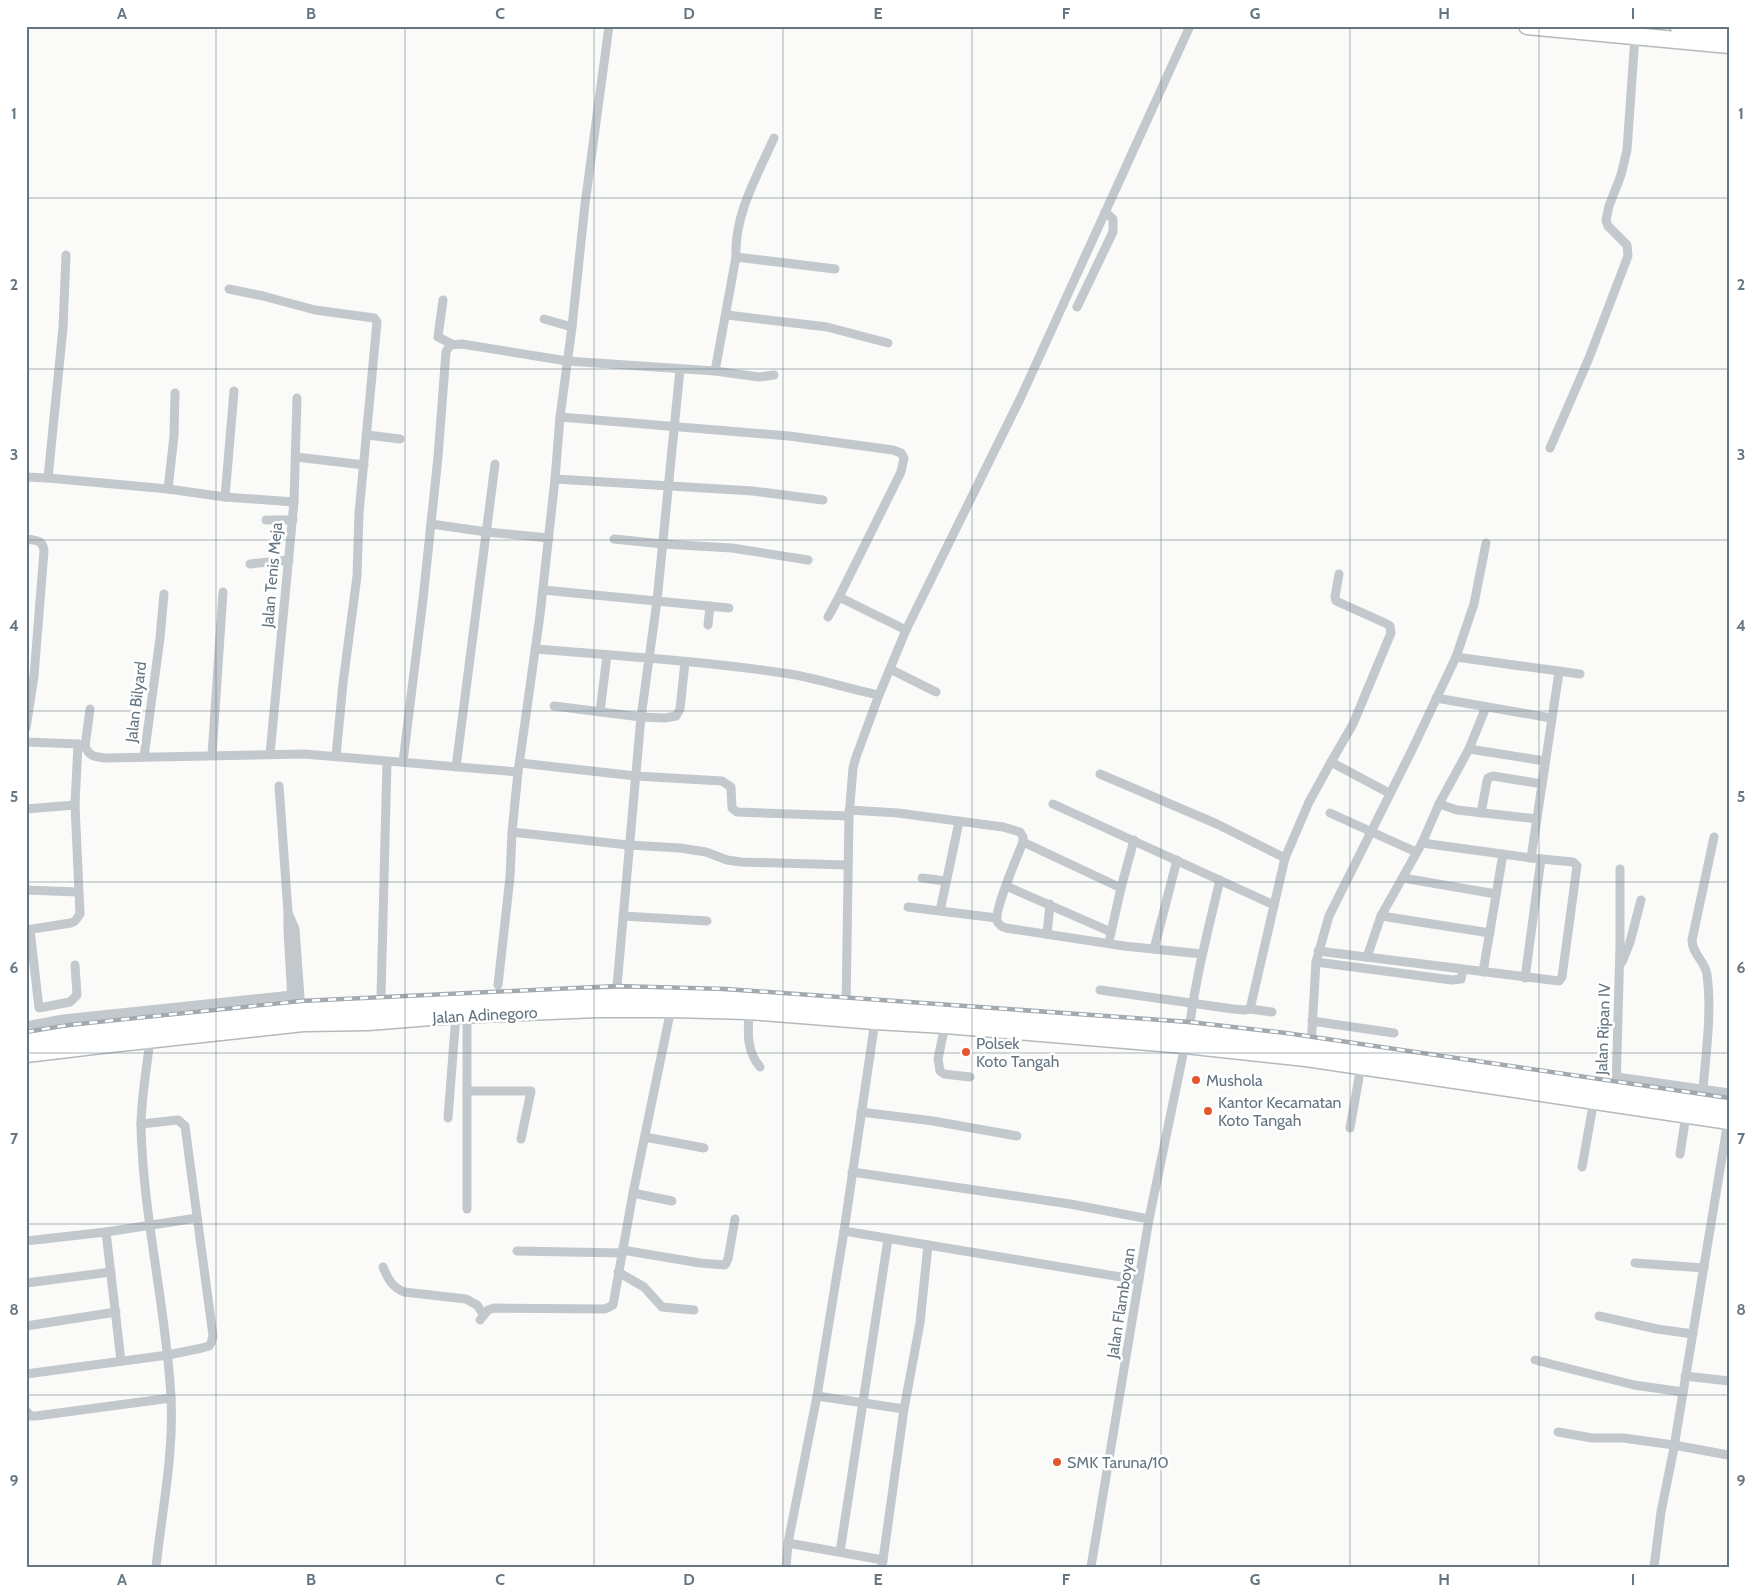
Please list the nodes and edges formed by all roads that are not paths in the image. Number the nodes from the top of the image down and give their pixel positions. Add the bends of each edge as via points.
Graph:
1 (609, 26) edge
2 (1190, 26) edge
3 (1527, 26) edge
4 (1678, 26) edge
5 (1545, 27) edge
6 (1729, 31) edge
7 (1636, 36) junction
8 (1729, 45) edge
9 (774, 138) dead end
10 (1105, 212) junction
11 (66, 255) dead end
12 (736, 257) junction
13 (835, 269) dead end
14 (229, 290) dead end
15 (443, 300) dead end
16 (1077, 307) dead end
17 (726, 315) junction
18 (544, 319) dead end
19 (572, 327) junction
20 (888, 343) dead end
21 (452, 344) junction
22 (567, 361) junction
23 (680, 369) junction
24 (715, 372) junction
25 (774, 376) dead end
26 (234, 391) dead end
27 (175, 393) dead end
28 (297, 398) dead end
29 (560, 417) junction
30 (674, 427) junction
31 (367, 435) junction
32 (400, 439) dead end
33 (1550, 448) dead end
34 (296, 457) junction
35 (495, 464) dead end
36 (364, 465) junction
37 (26, 477) edge
38 (48, 478) junction
39 (555, 479) junction
40 (669, 486) junction
41 (168, 488) junction
42 (226, 497) junction
43 (823, 500) dead end
44 (294, 502) junction
45 (266, 520) dead end
46 (293, 520) junction
47 (431, 524) junction
48 (487, 532) junction
49 (549, 538) junction
50 (26, 539) edge
51 (614, 539) dead end
52 (1486, 543) dead end
53 (663, 544) junction
54 (289, 560) junction
55 (808, 560) dead end
56 (250, 564) dead end
57 (1339, 574) dead end
58 (543, 590) junction
59 (223, 592) dead end
60 (164, 594) dead end
61 (839, 597) junction
62 (657, 601) junction
63 (710, 606) junction
64 (729, 608) dead end
65 (828, 616) dead end
66 (708, 625) dead end
67 (906, 630) junction
68 (536, 649) junction
69 (607, 655) junction
70 (1456, 657) junction
71 (649, 658) junction
72 (685, 662) junction
73 (890, 669) junction
74 (1559, 672) junction
75 (1580, 674) dead end
76 (936, 692) dead end
77 (879, 695) junction
78 (1436, 698) junction
79 (554, 706) dead end
80 (1486, 707) junction
81 (90, 709) dead end
82 (600, 712) junction
83 (641, 717) junction
84 (1551, 718) junction
85 (26, 728) edge
86 (26, 742) edge
87 (81, 745) junction
88 (1469, 749) junction
89 (270, 754) junction
90 (212, 755) junction
91 (336, 756) junction
92 (144, 757) junction
93 (1545, 761) junction
94 (387, 762) junction
95 (403, 762) junction
96 (1331, 762) junction
97 (456, 767) junction
98 (519, 768) junction
99 (1100, 774) dead end
100 (636, 776) junction
101 (1542, 784) junction
102 (279, 786) dead end
103 (1390, 793) junction
104 (1053, 804) dead end
105 (1439, 804) junction
106 (75, 805) junction
107 (26, 809) edge
108 (1330, 812) dead end
109 (849, 813) junction
110 (1481, 813) junction
111 (1537, 819) junction
112 (959, 822) junction
113 (512, 832) junction
114 (1370, 832) junction
115 (1714, 837) dead end
116 (1134, 840) junction
117 (1023, 842) junction
118 (1422, 843) junction
119 (628, 846) junction
120 (1416, 852) junction
121 (1502, 854) junction
122 (1285, 858) junction
123 (1536, 859) junction
124 (1177, 860) junction
125 (847, 865) junction
126 (1620, 870) dead end
127 (922, 878) dead end
128 (1404, 878) junction
129 (1220, 880) junction
130 (946, 881) junction
131 (1006, 886) junction
132 (1121, 888) junction
133 (26, 890) edge
134 (78, 892) junction
135 (1496, 894) junction
136 (1641, 900) dead end
137 (1050, 904) junction
138 (1274, 905) junction
139 (908, 906) dead end
140 (940, 911) junction
141 (623, 916) junction
142 (1381, 916) junction
143 (997, 918) junction
144 (707, 921) dead end
145 (28, 930) edge
146 (1111, 932) junction
147 (1490, 933) junction
148 (1047, 934) junction
149 (1109, 943) junction
150 (1154, 949) junction
151 (1318, 950) junction
152 (1202, 954) junction
153 (1367, 957) junction
154 (1316, 962) junction
155 (75, 965) dead end
156 (1619, 969) junction
157 (1463, 970) junction
158 (1483, 972) junction
159 (295, 978) junction
160 (1525, 978) junction
161 (498, 985) dead end
162 (1100, 990) dead end
163 (618, 997) junction
164 (1192, 1002) junction
165 (295, 1006) junction
166 (379, 1006) junction
167 (509, 1006) junction
168 (846, 1006) junction
169 (483, 1007) junction
170 (671, 1009) junction
171 (1250, 1009) junction
172 (749, 1011) junction
173 (1272, 1012) dead end
174 (462, 1015) junction
175 (1312, 1020) junction
176 (875, 1021) junction
177 (945, 1025) junction
178 (26, 1026) edge
179 (1394, 1032) dead end
180 (1187, 1038) junction
181 (150, 1039) junction
182 (26, 1041) edge
183 (1311, 1046) junction
184 (26, 1054) edge
185 (1361, 1066) junction
186 (760, 1067) dead end
187 (1480, 1076) junction
188 (970, 1077) dead end
189 (1497, 1079) junction
190 (1616, 1083) junction
191 (1703, 1089) junction
192 (467, 1091) junction
193 (1729, 1093) edge
194 (1594, 1100) junction
195 (861, 1112) junction
196 (1686, 1115) junction
197 (1728, 1116) edge
198 (448, 1118) dead end
199 (141, 1124) junction
200 (1350, 1128) dead end
201 (1016, 1136) dead end
202 (645, 1137) junction
203 (521, 1140) dead end
204 (704, 1148) dead end
205 (1680, 1154) dead end
206 (1582, 1167) dead end
207 (852, 1172) junction
208 (633, 1193) junction
209 (672, 1201) dead end
210 (467, 1209) dead end
211 (197, 1218) junction
212 (735, 1219) dead end
213 (1150, 1219) junction
214 (149, 1224) junction
215 (844, 1231) junction
216 (106, 1232) junction
217 (888, 1240) junction
218 (26, 1241) edge
219 (928, 1246) junction
220 (517, 1251) dead end
221 (622, 1251) junction
222 (1634, 1263) dead end
223 (382, 1267) dead end
224 (1704, 1268) junction
225 (111, 1272) junction
226 (618, 1272) junction
227 (1139, 1280) junction
228 (26, 1283) edge
229 (694, 1310) dead end
230 (116, 1312) junction
231 (1599, 1316) dead end
232 (26, 1326) edge
233 (1693, 1334) junction
234 (168, 1355) junction
235 (1534, 1360) dead end
236 (121, 1361) junction
237 (26, 1374) edge
238 (1685, 1376) junction
239 (1729, 1381) edge
240 (1683, 1392) junction
241 (816, 1396) junction
242 (171, 1398) junction
243 (862, 1403) junction
244 (904, 1409) junction
245 (26, 1411) edge
246 (1558, 1432) dead end
247 (1674, 1445) junction
248 (1728, 1455) edge
249 (788, 1543) junction
250 (840, 1552) junction
251 (883, 1563) edge
252 (156, 1567) edge
253 (786, 1567) edge
254 (1091, 1567) edge
255 (1654, 1567) edge

1 - 19 street
2 - 10 street
3 - 5 highway
4 - 6 highway
5 - 7 highway
7 - 8 highway
7 - 33 street via 1627,150 1622,176 1606,220 1627,245 1628,256
9 - 12 street via 742,215 735,240
10 - 16 street via 1113,219 1113,232
10 - 67 street via 1021,397
11 - 38 street via 63,328
12 - 13 street
12 - 17 street
14 - 31 street via 376,320
15 - 21 street via 438,337
17 - 20 street via 827,327
17 - 24 street
18 - 19 street
19 - 22 street
21 - 22 street
21 - 47 street via 446,352
22 - 23 street
22 - 29 street
23 - 24 street
23 - 30 street
24 - 25 street via 759,378
26 - 42 street
27 - 41 street
28 - 34 street, Jalan Tenis Meja
29 - 30 street
29 - 39 street
30 - 40 street
30 - 61 street via 836,442 893,450 903,456 901,472
31 - 32 street
31 - 36 street
34 - 36 street
34 - 44 street, Jalan Tenis Meja
35 - 48 street
36 - 91 street via 357,576
37 - 38 street
38 - 41 street
39 - 40 street
39 - 49 street
40 - 43 street via 753,491
40 - 53 street
41 - 42 street
42 - 44 street
44 - 46 street, Jalan Tenis Meja
45 - 46 street
46 - 54 street, Jalan Tenis Meja
47 - 48 street
47 - 95 street
48 - 49 street
48 - 97 street
49 - 58 street
50 - 85 street via 40,542 44,551 34,676
51 - 53 street
52 - 70 street via 1474,604
53 - 55 street via 740,549
53 - 62 street
54 - 56 street
54 - 89 street, Jalan Tenis Meja
57 - 96 street via 1336,601 1390,626 1391,634 1353,724
58 - 62 street
58 - 68 street
59 - 90 street
60 - 92 street, Jalan Bilyard
61 - 65 street
61 - 67 street
62 - 63 street
62 - 71 street
63 - 64 street
63 - 66 street
67 - 73 street
68 - 69 street
68 - 98 street
69 - 71 street
69 - 82 street
70 - 74 street
70 - 78 street
71 - 72 street
71 - 83 street
72 - 77 street via 791,674
72 - 83 street via 679,713 666,718
73 - 76 street
73 - 77 street
74 - 75 street
74 - 84 street
77 - 109 street via 853,768
78 - 80 street
78 - 103 street
79 - 82 street
80 - 84 street
80 - 88 street
81 - 87 street
82 - 83 street
83 - 100 street
84 - 93 street
86 - 87 street
87 - 92 street via 92,757
87 - 106 street
88 - 93 street
88 - 105 street
89 - 90 street
89 - 91 street
90 - 92 street
91 - 94 street
93 - 101 street
94 - 95 street
94 - 166 street
95 - 97 street
96 - 103 street
96 - 122 street via 1309,802
97 - 98 street
98 - 100 street
98 - 113 street
99 - 122 street via 1217,824
100 - 109 street via 725,783 731,787 732,808 737,812
100 - 119 street
101 - 110 street via 1490,777 1486,781
101 - 111 street
102 - 159 street via 288,912 295,929
103 - 114 street
104 - 116 street
105 - 110 street
105 - 118 street
106 - 107 street
106 - 134 street
108 - 114 street
109 - 112 street via 898,813
109 - 125 street
110 - 111 street
111 - 123 street
112 - 117 street via 1016,830 1022,834
112 - 130 street
113 - 119 street
113 - 161 street
114 - 120 street
114 - 151 street via 1333,905
115 - 191 street via 1692,940 1708,977
116 - 124 street
116 - 132 street
117 - 131 street
117 - 132 street
118 - 120 street
118 - 121 street
119 - 125 street via 706,852 741,862
119 - 141 street
120 - 128 street
121 - 123 street
121 - 135 street
122 - 138 street
123 - 160 street
123 - 160 street via 1573,862 1578,866 1561,980
124 - 129 street
124 - 150 street
125 - 168 street
126 - 156 street, Jalan Ripan IV
127 - 130 street
128 - 135 street
128 - 142 street
129 - 138 street
129 - 152 street, Jalan Flamboyan
130 - 140 street
131 - 137 street
131 - 143 street
132 - 146 street
133 - 134 street
134 - 145 street via 80,914 75,921
135 - 147 street
136 - 156 street, Jalan Ripan IV
137 - 146 street
137 - 148 street
138 - 171 street
139 - 140 street
140 - 143 street
141 - 144 street
141 - 163 street
142 - 147 street
142 - 153 street
143 - 148 street via 999,924 1006,928
145 - 155 street via 39,1008 73,1000 77,995
146 - 149 street
147 - 158 street
148 - 149 street
149 - 150 street
150 - 152 street
151 - 153 street
151 - 154 street
152 - 164 street, Jalan Flamboyan
153 - 157 street
154 - 157 street via 1452,980 1461,979
154 - 175 street
156 - 190 street, Jalan Ripan IV
157 - 158 street
158 - 160 street
159 - 165 street
159 - 165 street
162 - 164 street
163 - 167 highway
163 - 168 highway via 685,997
164 - 171 street
164 - 180 street, Jalan Flamboyan
165 - 166 highway
165 - 178 street via 63,1020
165 - 182 highway
166 - 169 highway
167 - 169 highway
167 - 170 highway, Jalan Adinegoro
168 - 180 highway
169 - 174 highway, Jalan Adinegoro
170 - 172 highway, Jalan Adinegoro
170 - 202 street
171 - 173 street
172 - 176 highway, Jalan Adinegoro
172 - 186 street via 749,1046
174 - 181 highway, Jalan Adinegoro via 303,1023
174 - 192 street
174 - 198 street
175 - 179 street
175 - 183 street
176 - 177 highway, Jalan Adinegoro
176 - 195 street
177 - 180 highway, Jalan Adinegoro
177 - 188 street via 938,1059 940,1071
180 - 183 highway via 1275,1040
180 - 185 highway
180 - 213 street, Jalan Flamboyan
181 - 184 highway, Jalan Adinegoro
181 - 199 street
183 - 187 highway
185 - 187 highway
185 - 200 street
187 - 189 highway
189 - 190 highway
189 - 194 highway
190 - 191 street
190 - 197 highway
191 - 193 street
192 - 203 street via 531,1092
192 - 210 street
194 - 196 highway
194 - 206 street
195 - 201 street
195 - 207 street
196 - 197 highway
196 - 205 street
197 - 224 street
199 - 211 street via 178,1120 185,1126
199 - 214 street
202 - 204 street
202 - 208 street
207 - 213 street
207 - 215 street
208 - 209 street
208 - 221 street
211 - 214 street
211 - 234 street via 213,1340 208,1346
212 - 221 street via 725,1265
213 - 227 street, Jalan Flamboyan
214 - 216 street
214 - 234 street
215 - 217 street
215 - 241 street
216 - 218 street
216 - 225 street
217 - 219 street
217 - 243 street
219 - 227 street
219 - 244 street via 920,1323
220 - 221 street
221 - 226 street
222 - 224 street
223 - 226 street via 396,1288 404,1292 466,1299 477,1305 482,1317 494,1308 605,1309 614,1302
224 - 233 street
225 - 228 street
225 - 230 street
226 - 229 street via 644,1286 662,1307
227 - 254 street, Jalan Flamboyan
230 - 232 street
230 - 236 street
231 - 233 street
233 - 238 street
234 - 236 street
234 - 242 street
235 - 240 street via 1634,1385
236 - 237 street
238 - 239 street
238 - 240 street
240 - 247 street
241 - 243 street
241 - 249 street
242 - 245 street via 36,1416
242 - 252 street via 170,1463
243 - 244 street
243 - 250 street
244 - 251 street
246 - 247 street
247 - 248 street
247 - 255 street
249 - 250 street
249 - 253 street
250 - 251 street

